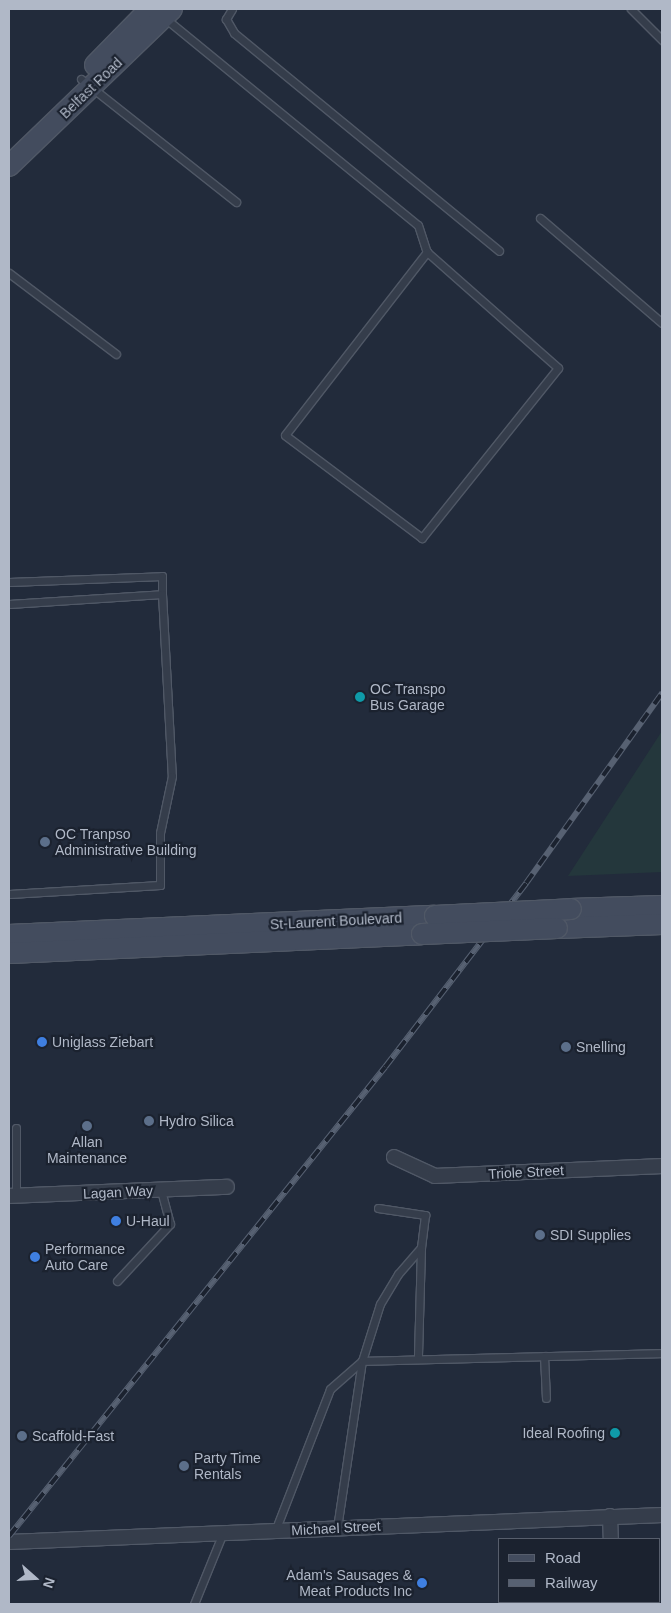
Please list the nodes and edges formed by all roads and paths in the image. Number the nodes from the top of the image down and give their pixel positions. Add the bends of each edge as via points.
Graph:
1 (232, 9) edge
2 (631, 9) edge
3 (161, 11) edge
4 (662, 40) edge
5 (86, 83) junction
6 (9, 158) edge
7 (9, 166) edge
8 (236, 202) dead end
9 (540, 218) dead end
10 (498, 251) dead end
11 (427, 252) junction
12 (9, 273) edge
13 (662, 323) edge
14 (116, 354) dead end
15 (9, 582) edge
16 (162, 594) junction
17 (9, 604) edge
18 (9, 894) edge
19 (662, 906) edge
20 (662, 924) edge
21 (9, 935) edge
22 (9, 953) edge
23 (16, 1128) dead end
24 (394, 1157) dead end
25 (662, 1166) edge
26 (227, 1187) dead end
27 (161, 1190) junction
28 (12, 1196) edge
29 (378, 1208) dead end
30 (421, 1248) junction
31 (117, 1281) dead end
32 (662, 1353) edge
33 (544, 1356) junction
34 (418, 1358) junction
35 (362, 1361) junction
36 (546, 1398) dead end
37 (662, 1515) edge
38 (610, 1516) junction
39 (336, 1528) junction
40 (275, 1532) junction
41 (222, 1535) junction
42 (611, 1538) edge
43 (9, 1542) edge
44 (194, 1604) edge

1 - 10 lane via 226,20 234,33
2 - 4 lane
3 - 5 main road, Belfast Road
3 - 11 lane via 418,225
5 - 6 main road, Belfast Road
5 - 7 main road, Belfast Road
5 - 8 lane
9 - 13 lane
11 - 11 lane via 558,368 422,538 285,435
12 - 14 lane
15 - 16 lane via 162,576
16 - 17 lane
16 - 18 lane via 172,776 160,833 160,885
19 - 21 main road, St-Laurent Boulevard, bridge
20 - 22 main road, St-Laurent Boulevard, bridge
23 - 28 lane
24 - 25 street, Triole Street via 435,1176
26 - 27 street, Lagan Way
27 - 28 street, Lagan Way
27 - 31 lane via 170,1224
29 - 30 lane via 425,1215
30 - 34 lane
30 - 35 lane via 398,1274 380,1304
32 - 33 lane
33 - 34 lane
33 - 36 lane
34 - 35 lane
35 - 39 lane
35 - 40 lane via 330,1389
37 - 38 street, Michael Street
38 - 39 street, Michael Street
38 - 42 street
39 - 40 street, Michael Street
40 - 41 street, Michael Street
41 - 43 street, Michael Street
41 - 44 lane

